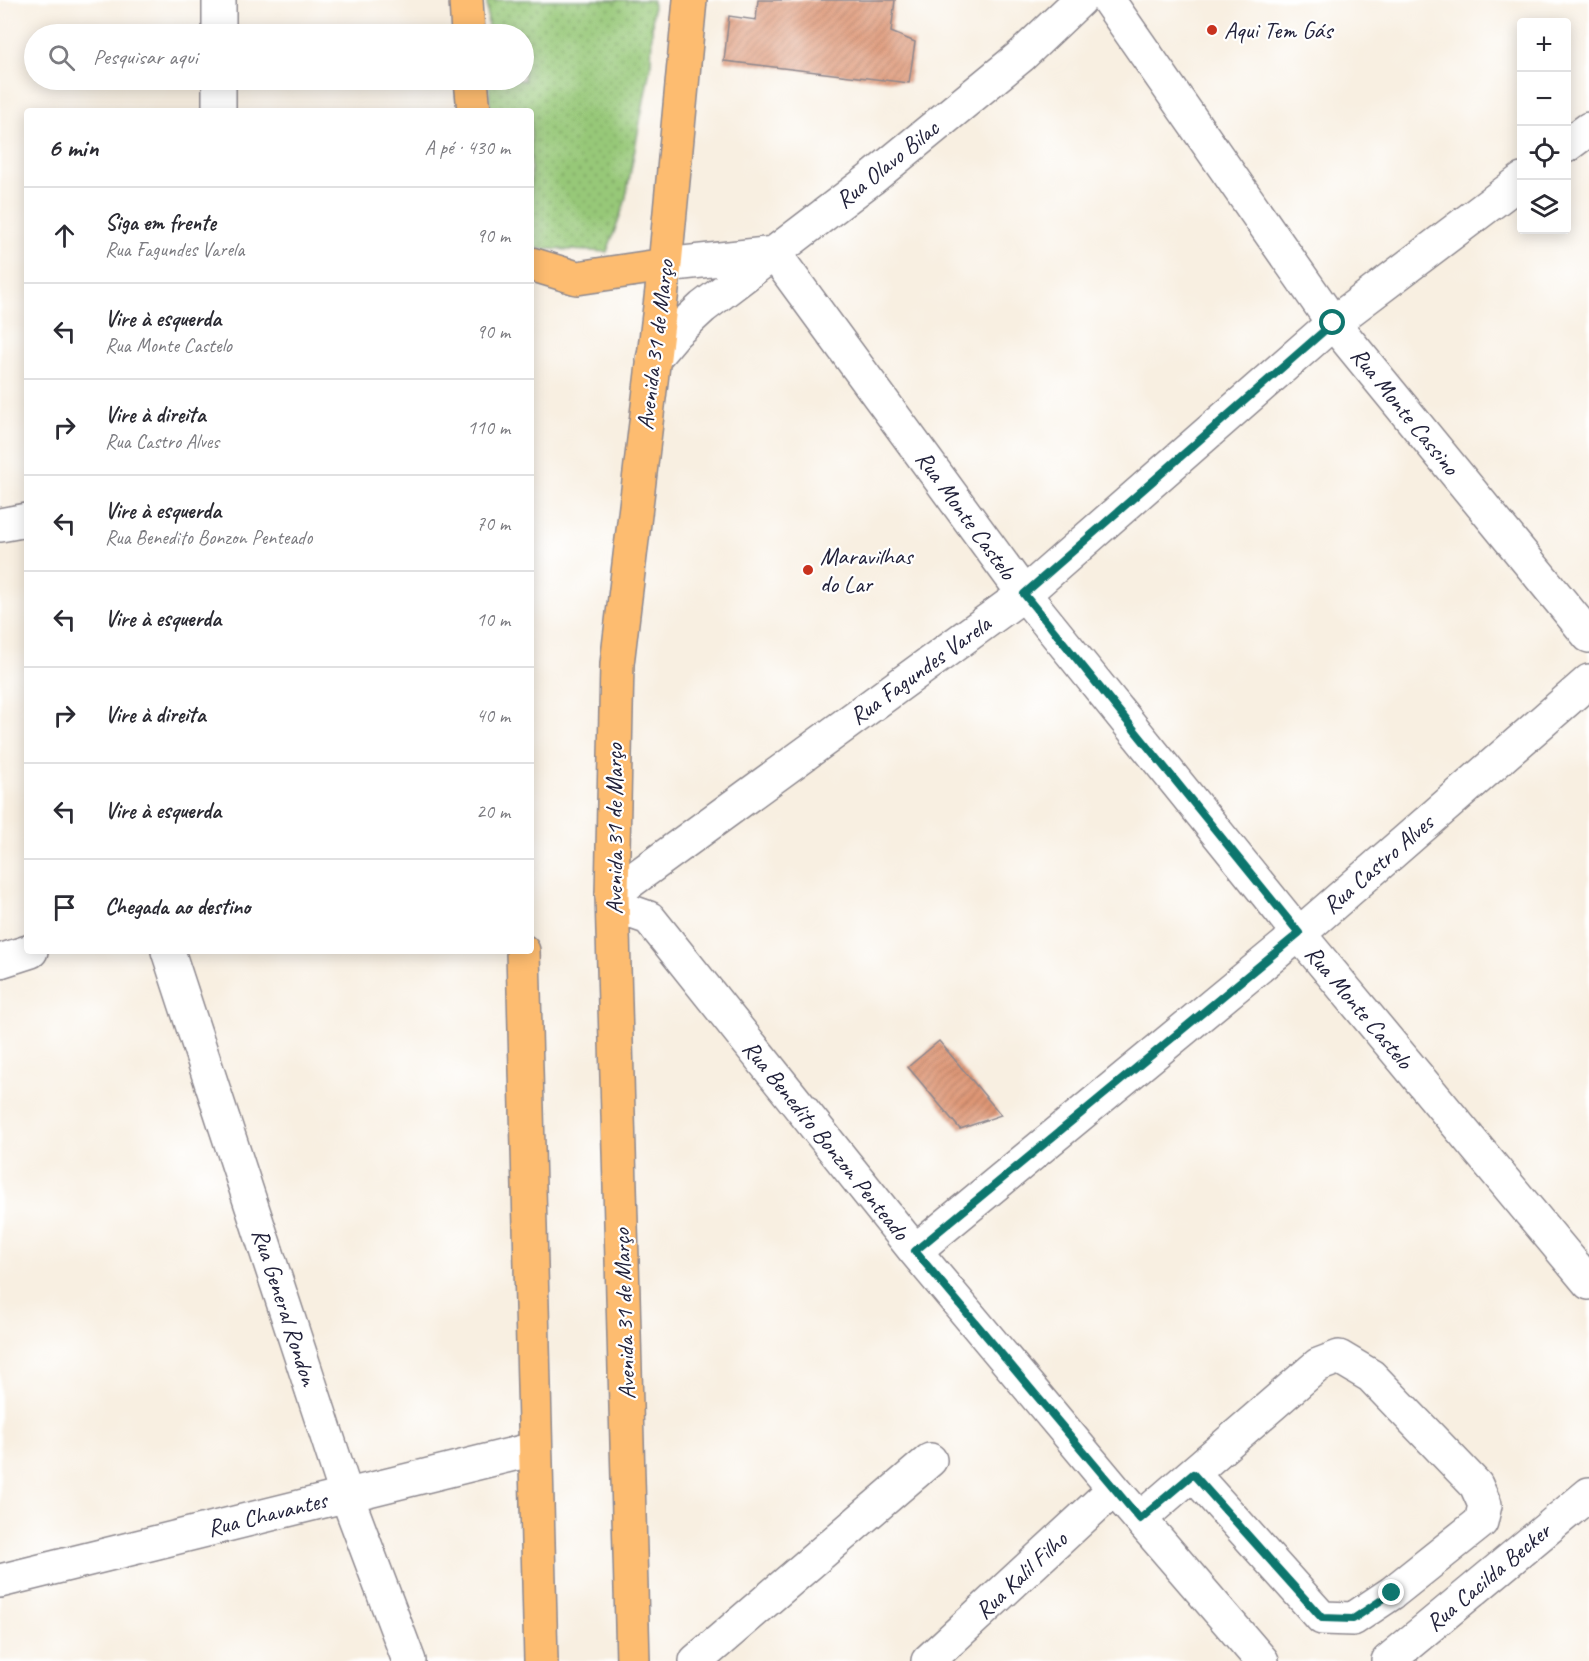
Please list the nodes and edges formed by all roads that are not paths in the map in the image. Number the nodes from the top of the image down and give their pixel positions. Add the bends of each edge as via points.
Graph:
1 (219, 0) edge
2 (466, 0) edge
3 (690, 0) edge
4 (1080, 0) edge
5 (1108, 0) edge
6 (219, 24) edge
7 (467, 24) edge
8 (219, 90) edge
9 (472, 90) edge
10 (219, 108) edge
11 (474, 108) edge
12 (1589, 129) edge
13 (1571, 142) edge
14 (1517, 183) edge
15 (774, 254) junction
16 (534, 265) edge
17 (665, 265) junction
18 (1333, 323) junction
19 (653, 359) junction
20 (24, 521) edge
21 (0, 525) edge
22 (1024, 594) junction
23 (1589, 636) edge
24 (1589, 681) edge
25 (613, 903) junction
26 (1299, 933) junction
27 (24, 953) edge
28 (169, 954) edge
29 (523, 954) edge
30 (0, 961) edge
31 (915, 1251) junction
32 (1589, 1283) edge
33 (534, 1449) junction
34 (930, 1460) dead end
35 (1193, 1474) junction
36 (1114, 1489) junction
37 (346, 1494) junction
38 (1589, 1494) edge
39 (1140, 1519) junction
40 (0, 1581) edge
41 (409, 1661) edge
42 (541, 1661) edge
43 (633, 1661) edge
44 (696, 1661) edge
45 (928, 1661) edge
46 (1262, 1661) edge
47 (1388, 1661) edge

1 - 6 street
2 - 7 main road
3 - 17 main road, Avenida 31 de Março
4 - 15 street, Rua Olavo Bilac via 1012,63
5 - 18 street, Rua Monte Cassino
8 - 10 street
9 - 11 main road
12 - 13 street
14 - 18 street, Rua Fagundes Varela
15 - 17 street
15 - 19 street via 703,307
15 - 22 street, Rua Monte Castelo
16 - 17 main road via 577,278
17 - 19 main road, Avenida 31 de Março
18 - 22 street, Rua Fagundes Varela
18 - 23 street, Rua Monte Cassino
19 - 25 main road, Avenida 31 de Março via 617,664
20 - 21 street
22 - 25 street, Rua Fagundes Varela
22 - 26 street, Rua Monte Castelo
24 - 26 street, Rua Castro Alves
25 - 31 street, Rua Benedito Bonzon Penteado via 649,918
25 - 43 main road, Avenida 31 de Março
26 - 31 street, Rua Castro Alves
26 - 32 street, Rua Monte Castelo
27 - 30 street
28 - 37 street, Rua General Rondon
29 - 33 main road
31 - 36 street, Rua Benedito Bonzon Penteado
33 - 37 street, Rua Chavantes
33 - 42 main road
34 - 44 street
35 - 35 street via 1322,1618 1353,1619 1392,1593 1481,1522 1485,1505 1476,1485 1371,1376 1339,1357 1318,1365
35 - 39 street
36 - 39 street, Rua Benedito Bonzon Penteado
36 - 45 street, Rua Kalil Filho
37 - 40 street, Rua Chavantes
37 - 41 street, Rua General Rondon
38 - 47 street, Rua Cacilda Becker
39 - 46 street, Rua Benedito Bonzon Penteado

